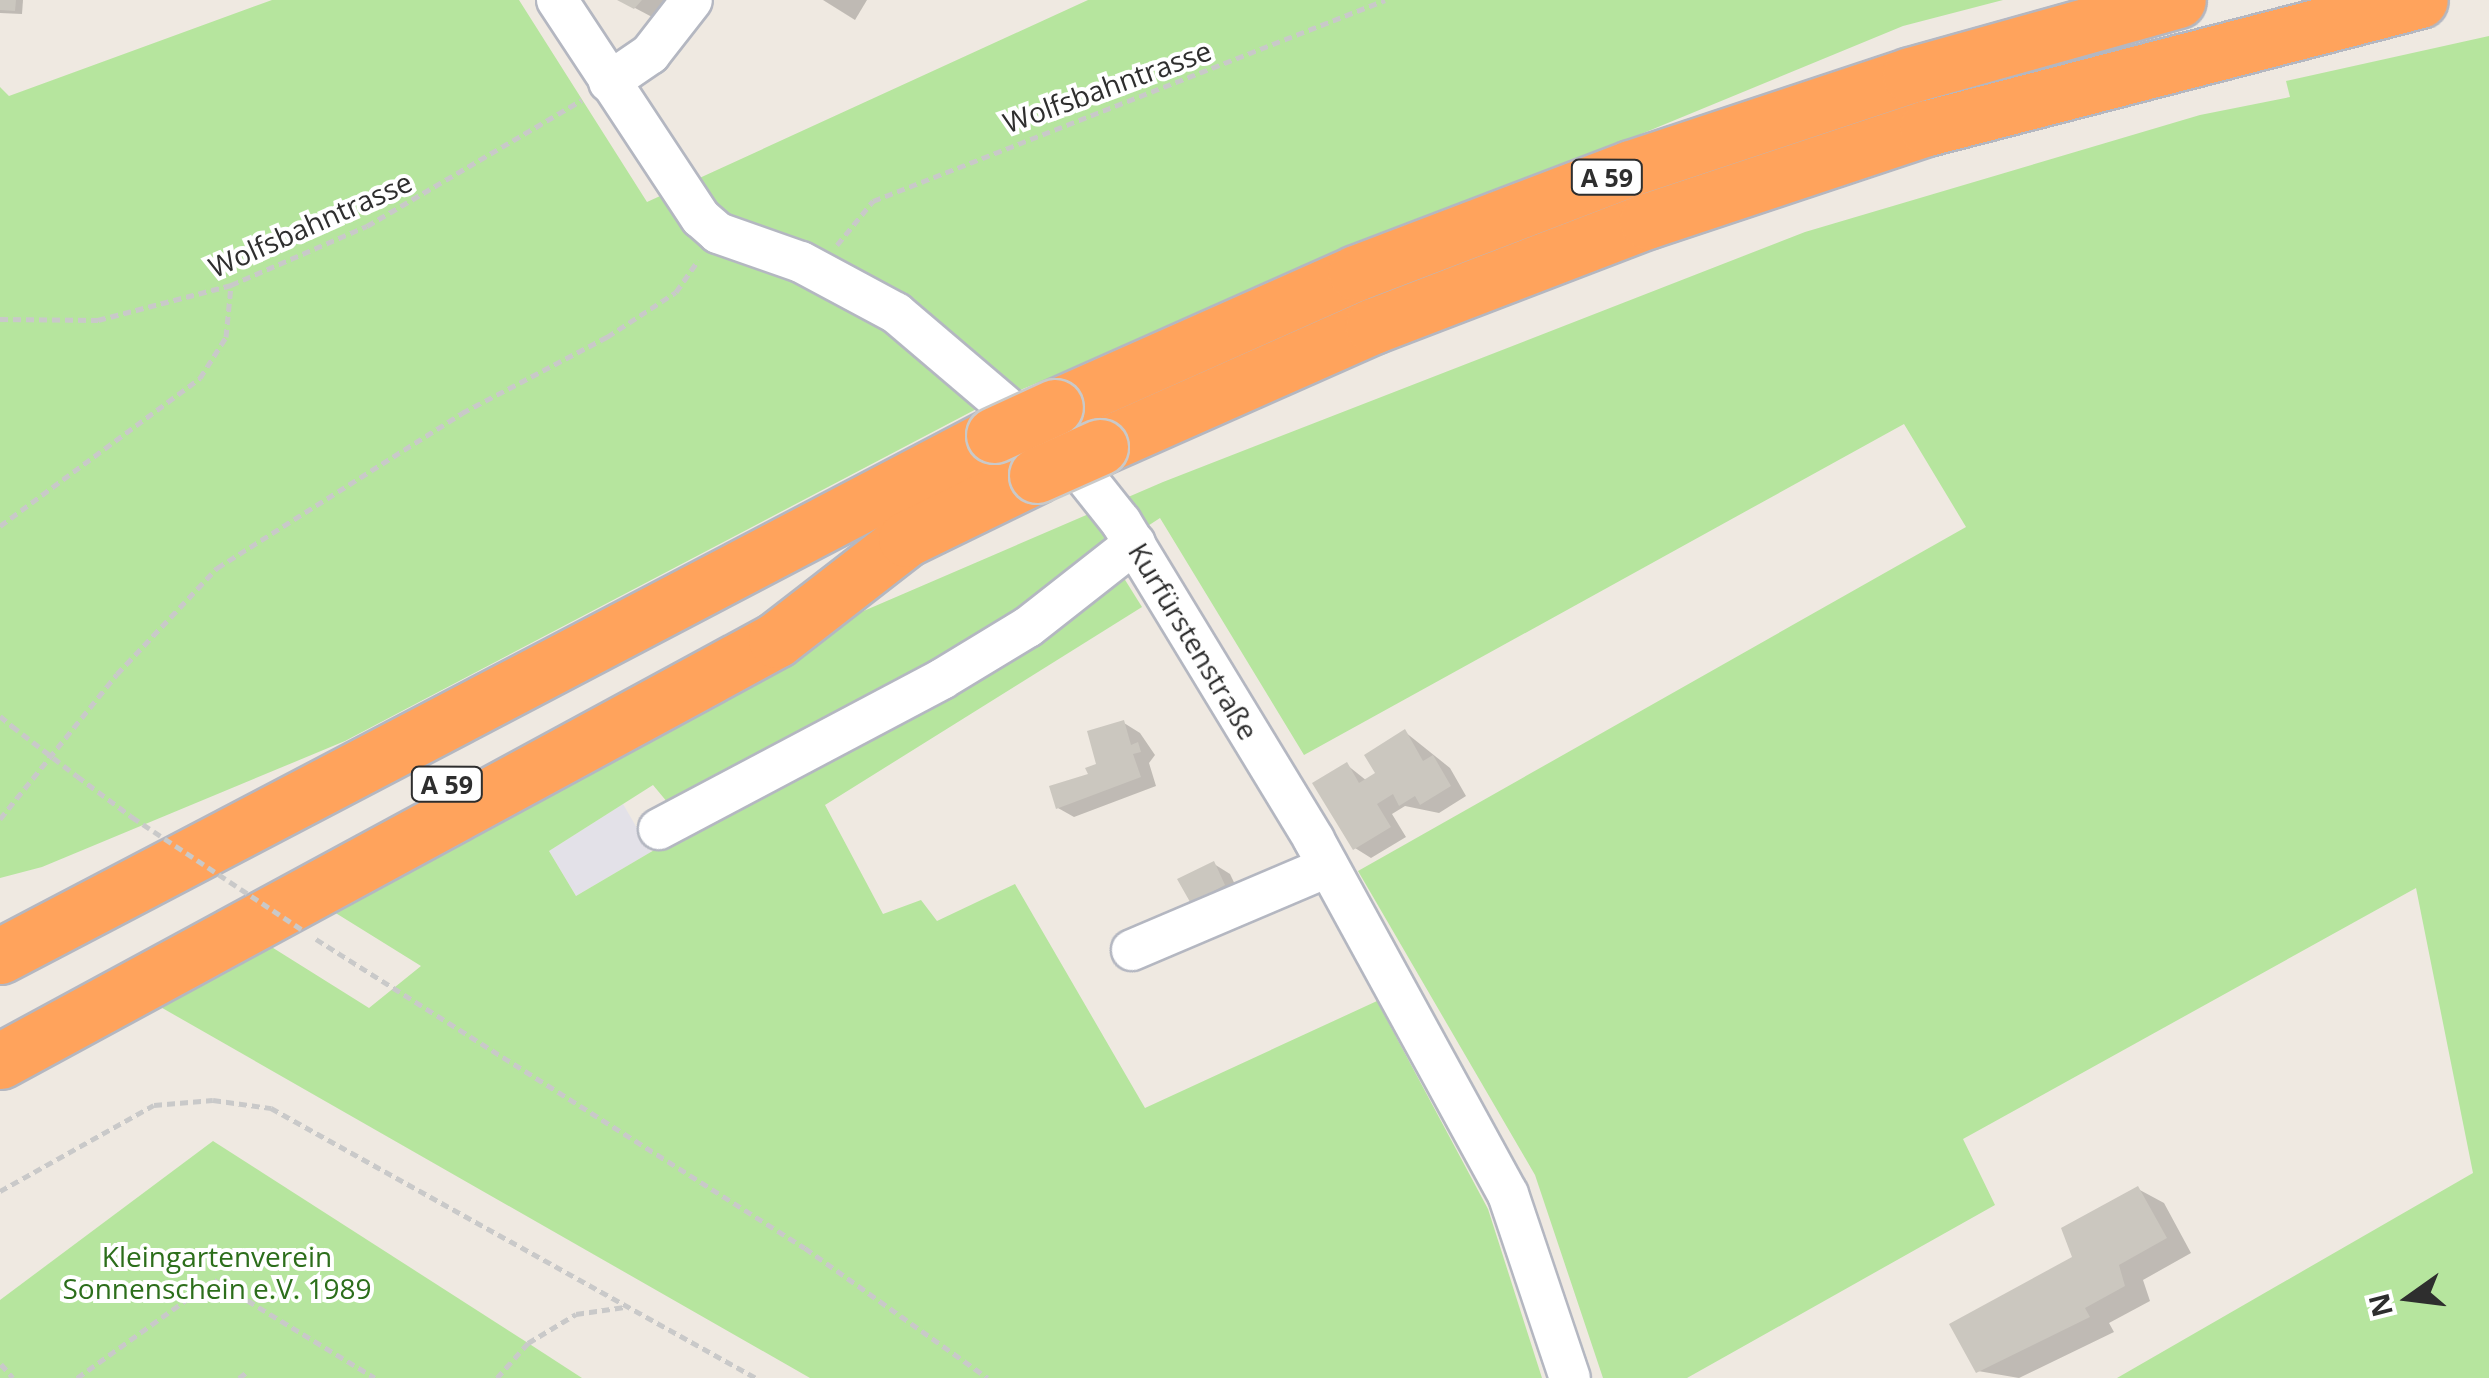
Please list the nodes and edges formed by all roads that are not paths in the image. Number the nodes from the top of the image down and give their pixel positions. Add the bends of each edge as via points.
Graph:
1 (557, 0) edge
2 (692, 0) edge
3 (2178, 0) edge
4 (2420, 0) edge
5 (609, 82) junction
6 (1134, 543) junction
7 (893, 548) junction
8 (659, 829) dead end
9 (220, 844) junction
10 (1328, 867) junction
11 (0, 911) edge
12 (1132, 950) dead end
13 (0, 956) edge
14 (0, 1020) edge
15 (0, 1061) edge
16 (1570, 1378) edge

1 - 5 street, Kurfürstenstraße
2 - 5 street via 650,54
3 - 9 highway, A 59, bridge via 1910,75 1631,168 1356,273 994,435
4 - 7 highway, A 59, bridge via 1946,123 1648,221 1373,326 1037,475
5 - 6 street, Kurfürstenstraße via 685,200 718,233 815,271 896,314 1078,468
6 - 8 street via 1028,626 942,680
6 - 10 street, Kurfürstenstraße
7 - 14 highway, A 59
7 - 15 highway via 776,640
9 - 11 highway
9 - 13 highway, A 59
10 - 12 street
10 - 16 street, Kurfürstenstraße via 1508,1194

